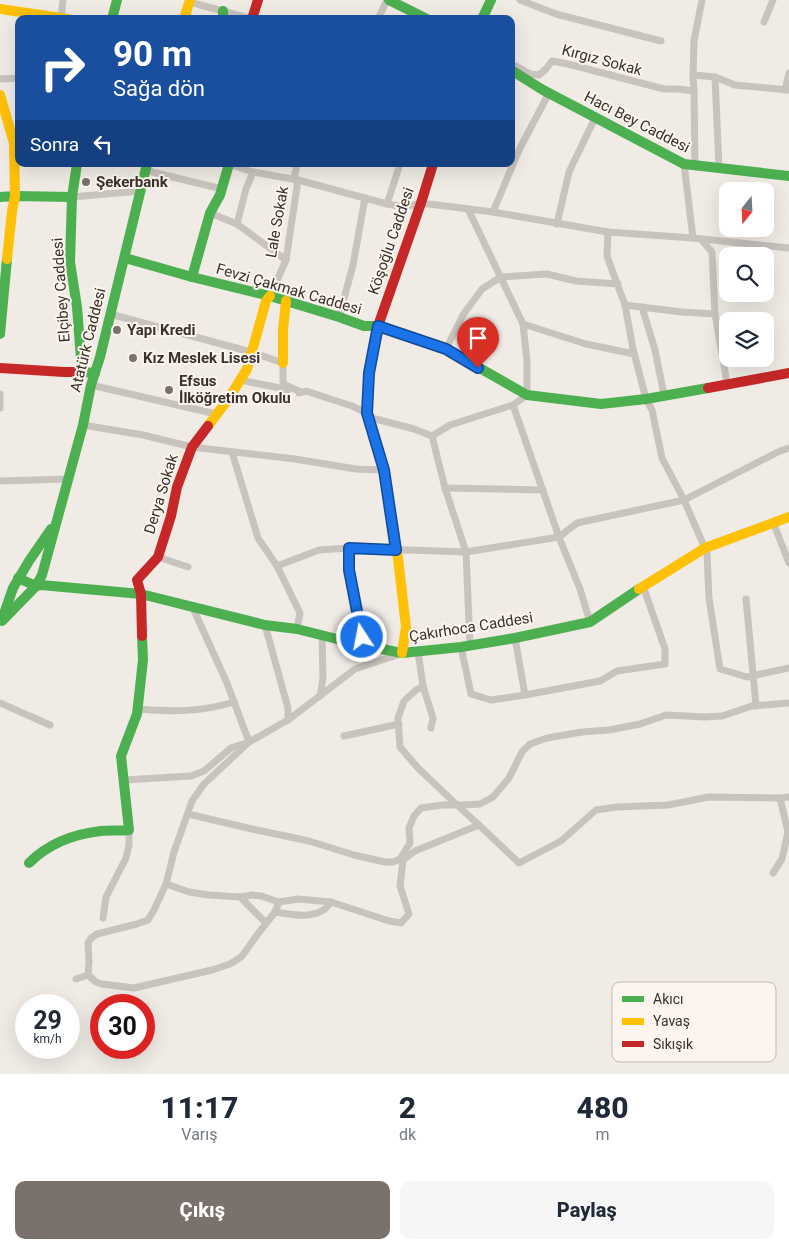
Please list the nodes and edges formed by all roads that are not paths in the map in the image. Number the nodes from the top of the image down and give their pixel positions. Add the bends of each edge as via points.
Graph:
1 (63, 0) edge
2 (117, 0) edge
3 (259, 0) edge
4 (388, 0) edge
5 (491, 0) edge
6 (520, 0) edge
7 (702, 0) edge
8 (772, 0) edge
9 (190, 1) edge
10 (0, 9) edge
11 (42, 15) edge
12 (63, 15) edge
13 (113, 15) edge
14 (185, 15) edge
15 (223, 15) edge
16 (253, 15) edge
17 (380, 15) edge
18 (419, 15) edge
19 (484, 15) edge
20 (764, 22) dead end
21 (661, 41) dead end
22 (515, 66) edge
23 (515, 72) edge
24 (789, 73) edge
25 (693, 75) junction
26 (715, 77) junction
27 (15, 78) edge
28 (0, 79) edge
29 (694, 90) junction
30 (787, 90) edge
31 (549, 93) junction
32 (0, 95) edge
33 (595, 118) junction
34 (515, 160) edge
35 (684, 164) junction
36 (695, 165) junction
37 (77, 167) edge
38 (146, 167) edge
39 (147, 167) edge
40 (228, 167) edge
41 (238, 167) edge
42 (298, 167) edge
43 (397, 167) edge
44 (432, 167) edge
45 (512, 167) edge
46 (719, 168) junction
47 (252, 172) junction
48 (789, 176) edge
49 (296, 180) junction
50 (789, 184) edge
51 (222, 189) junction
52 (140, 191) junction
53 (15, 196) junction
54 (0, 197) edge
55 (72, 197) junction
56 (365, 198) junction
57 (421, 203) junction
58 (387, 204) junction
59 (468, 209) junction
60 (493, 212) junction
61 (210, 213) junction
62 (237, 224) junction
63 (556, 224) junction
64 (608, 232) junction
65 (693, 238) junction
66 (701, 239) junction
67 (789, 248) edge
68 (125, 258) junction
69 (286, 260) junction
70 (192, 277) junction
71 (501, 277) junction
72 (618, 284) junction
73 (270, 296) junction
74 (286, 301) junction
75 (625, 305) junction
76 (642, 307) junction
77 (110, 314) junction
78 (715, 314) junction
79 (339, 317) junction
80 (523, 324) junction
81 (378, 326) junction
82 (0, 334) edge
83 (446, 349) junction
84 (251, 352) junction
85 (634, 354) junction
86 (283, 363) junction
87 (0, 368) edge
88 (82, 372) junction
89 (94, 373) junction
90 (789, 373) edge
91 (241, 380) junction
92 (727, 383) junction
93 (90, 385) junction
94 (302, 392) junction
95 (0, 394) edge
96 (527, 395) junction
97 (664, 395) junction
98 (646, 399) junction
99 (513, 405) junction
100 (0, 408) edge
101 (216, 414) junction
102 (367, 415) junction
103 (83, 425) junction
104 (432, 436) junction
105 (192, 447) junction
106 (789, 448) edge
107 (232, 452) junction
108 (384, 470) junction
109 (68, 479) junction
110 (0, 481) edge
111 (445, 488) junction
112 (543, 490) junction
113 (684, 500) junction
114 (789, 517) edge
115 (56, 522) junction
116 (773, 522) junction
117 (559, 536) junction
118 (349, 548) junction
119 (705, 548) junction
120 (396, 550) junction
121 (466, 552) junction
122 (158, 556) junction
123 (789, 563) edge
124 (277, 566) junction
125 (188, 567) dead end
126 (18, 578) junction
127 (36, 586) junction
128 (643, 586) junction
129 (142, 594) junction
130 (746, 599) dead end
131 (192, 606) junction
132 (1, 622) edge
133 (590, 622) junction
134 (265, 625) junction
135 (297, 629) junction
136 (322, 635) junction
137 (515, 638) junction
138 (361, 645) junction
139 (466, 646) junction
140 (418, 652) junction
141 (402, 653) junction
142 (789, 668) edge
143 (753, 675) junction
144 (423, 686) junction
145 (526, 695) junction
146 (320, 696) junction
147 (234, 702) junction
148 (0, 703) edge
149 (789, 703) edge
150 (756, 706) junction
151 (138, 709) junction
152 (288, 720) junction
153 (399, 724) junction
154 (50, 725) dead end
155 (431, 728) dead end
156 (344, 736) dead end
157 (249, 742) junction
158 (124, 780) junction
159 (789, 797) edge
160 (780, 798) junction
161 (456, 805) junction
162 (188, 814) junction
163 (479, 825) junction
164 (129, 830) junction
165 (29, 863) dead end
166 (773, 873) dead end
167 (166, 884) junction
168 (240, 897) junction
169 (280, 902) junction
170 (331, 902) junction
171 (275, 912) junction
172 (103, 918) dead end
173 (266, 923) junction
174 (88, 975) junction
175 (76, 979) dead end

1 - 12 street
2 - 13 street
3 - 16 street
4 - 17 street
4 - 18 street
5 - 19 street
6 - 21 street via 556,14
7 - 25 street via 694,42
8 - 20 street
9 - 14 street
9 - 15 street
10 - 11 street
22 - 29 street, Kırgız Sokak via 539,75 552,61 664,89
23 - 31 street, Hacı Bey Caddesi
24 - 30 street
25 - 26 street
25 - 29 street
26 - 30 street via 735,85
26 - 46 street
27 - 28 street
29 - 36 street
31 - 33 street, Hacı Bey Caddesi
31 - 34 street
32 - 53 street via 14,143
33 - 35 street, Hacı Bey Caddesi
33 - 63 street via 569,172
35 - 36 street, Hacı Bey Caddesi
35 - 65 street
36 - 46 street, Hacı Bey Caddesi
37 - 55 street, Elçibey Caddesi
38 - 52 street, Atatürk Caddesi
39 - 51 street via 152,172
40 - 51 street
41 - 47 street
42 - 49 street, Lale Sokak
43 - 58 street
44 - 57 street, Köşoğlu Caddesi
45 - 60 street
46 - 48 street, Hacı Bey Caddesi
47 - 49 street
47 - 62 street
48 - 50 street
49 - 56 street
49 - 69 street, Lale Sokak
51 - 61 street
52 - 55 street
52 - 68 street, Atatürk Caddesi
53 - 54 street
53 - 55 street
53 - 82 street
55 - 88 street, Elçibey Caddesi via 70,262
56 - 58 street
56 - 79 street via 353,265
57 - 58 street via 404,207
57 - 59 street
57 - 81 street, Köşoğlu Caddesi
59 - 60 street
59 - 71 street
60 - 63 street
61 - 62 street
61 - 70 street
62 - 69 street
63 - 64 street
64 - 65 street
64 - 72 street via 607,256
65 - 66 street
66 - 67 street
66 - 78 street via 712,252
68 - 70 street, Fevzi Çakmak Caddesi
68 - 77 street, Atatürk Caddesi
69 - 73 street, Lale Sokak
70 - 73 street, Fevzi Çakmak Caddesi
71 - 72 street via 546,274 576,281
71 - 80 street
71 - 83 street via 482,289 463,315
72 - 75 street
73 - 74 street, Fevzi Çakmak Caddesi
73 - 84 street, Derya Sokak
74 - 79 street, Fevzi Çakmak Caddesi
74 - 86 street
75 - 76 street
75 - 85 street
76 - 78 street
76 - 97 street via 656,350
77 - 84 street
77 - 89 street, Atatürk Caddesi
78 - 92 street
79 - 81 street, Fevzi Çakmak Caddesi via 364,326
80 - 85 street via 586,344
80 - 96 street
81 - 83 street, Fevzi Çakmak Caddesi
81 - 102 street, Köşoğlu Caddesi via 369,373
83 - 96 street, Fevzi Çakmak Caddesi
84 - 86 street
84 - 91 street, Derya Sokak
85 - 98 street
86 - 94 street via 283,384
87 - 88 street
88 - 89 street
89 - 93 street, Atatürk Caddesi
90 - 92 street, Fevzi Çakmak Caddesi
91 - 94 street
91 - 101 street, Derya Sokak
92 - 97 street, Fevzi Çakmak Caddesi
93 - 101 street
93 - 103 street, Atatürk Caddesi
94 - 102 street via 352,406
95 - 100 street
96 - 98 street, Fevzi Çakmak Caddesi via 601,404
96 - 99 street
97 - 98 street, Fevzi Çakmak Caddesi
98 - 113 street via 652,410 662,458
99 - 104 street via 450,425
99 - 112 street
101 - 105 street, Derya Sokak
102 - 104 street
102 - 108 street, Köşoğlu Caddesi
103 - 105 street
103 - 109 street, Atatürk Caddesi
104 - 111 street
105 - 107 street
105 - 122 street, Derya Sokak
106 - 113 street
107 - 108 street
107 - 124 street via 258,538
108 - 120 street, Köşoğlu Caddesi
109 - 110 street
109 - 115 street, Atatürk Caddesi
111 - 112 street
111 - 121 street
112 - 117 street
113 - 117 street via 577,523
113 - 119 street
114 - 116 street, Çakırhoca Caddesi
115 - 126 street, Atatürk Caddesi
115 - 127 street, Atatürk Caddesi
116 - 119 street, Çakırhoca Caddesi
116 - 123 street
117 - 121 street
117 - 133 street
118 - 120 street
118 - 124 street via 319,550
118 - 138 street via 349,570
119 - 128 street, Çakırhoca Caddesi
119 - 143 street via 720,669
120 - 121 street
120 - 141 street, Köşoğlu Caddesi via 406,627
121 - 139 street
122 - 125 street
122 - 129 street, Derya Sokak via 137,580
124 - 135 street via 300,613
126 - 127 street, Çakırhoca Caddesi
126 - 132 street, Atatürk Caddesi
127 - 129 street, Çakırhoca Caddesi
127 - 132 street, Atatürk Caddesi
128 - 133 street, Çakırhoca Caddesi
128 - 145 street via 666,650 665,664 617,671 600,681
129 - 131 street, Çakırhoca Caddesi
129 - 151 street via 143,660
130 - 143 street
131 - 134 street, Çakırhoca Caddesi
131 - 147 street
133 - 137 street, Çakırhoca Caddesi
134 - 135 street, Çakırhoca Caddesi
134 - 152 street via 288,708
135 - 136 street, Çakırhoca Caddesi
136 - 138 street, Çakırhoca Caddesi
136 - 146 street
137 - 139 street, Çakırhoca Caddesi
137 - 145 street
138 - 141 street, Çakırhoca Caddesi
139 - 140 street, Çakırhoca Caddesi
139 - 145 street via 471,694 491,700
140 - 141 street, Çakırhoca Caddesi
140 - 144 street
141 - 146 street via 355,669
142 - 143 street
143 - 150 street
144 - 153 street via 404,701
144 - 155 street via 433,718
146 - 152 street
147 - 151 street via 195,710
147 - 157 street
148 - 154 street
149 - 150 street
150 - 161 street via 722,716 666,715 609,730 547,738 530,744 522,752 509,778 494,797 480,804
151 - 158 street via 121,756
152 - 157 street
153 - 156 street
153 - 161 street via 400,748
157 - 158 street via 232,748 204,771 191,776
157 - 162 street via 204,784 192,801
158 - 164 street
159 - 160 street
160 - 163 street via 709,797 668,805 596,810 561,841 518,863
160 - 166 street via 788,832 782,859
161 - 162 street via 422,808 409,828 410,843 400,859 393,862
161 - 163 street
162 - 167 street
163 - 170 street via 415,851 403,860 400,886 409,914 401,923
164 - 165 street via 95,832 61,841
164 - 172 street via 126,858 106,897
167 - 168 street via 189,892
167 - 174 street via 148,920 91,938 88,943
168 - 169 street via 261,896
168 - 173 street
169 - 170 street via 298,899
169 - 171 street
170 - 171 street via 326,909 314,915
171 - 173 street
173 - 174 street via 240,957 212,970 134,988 102,984
174 - 175 street

